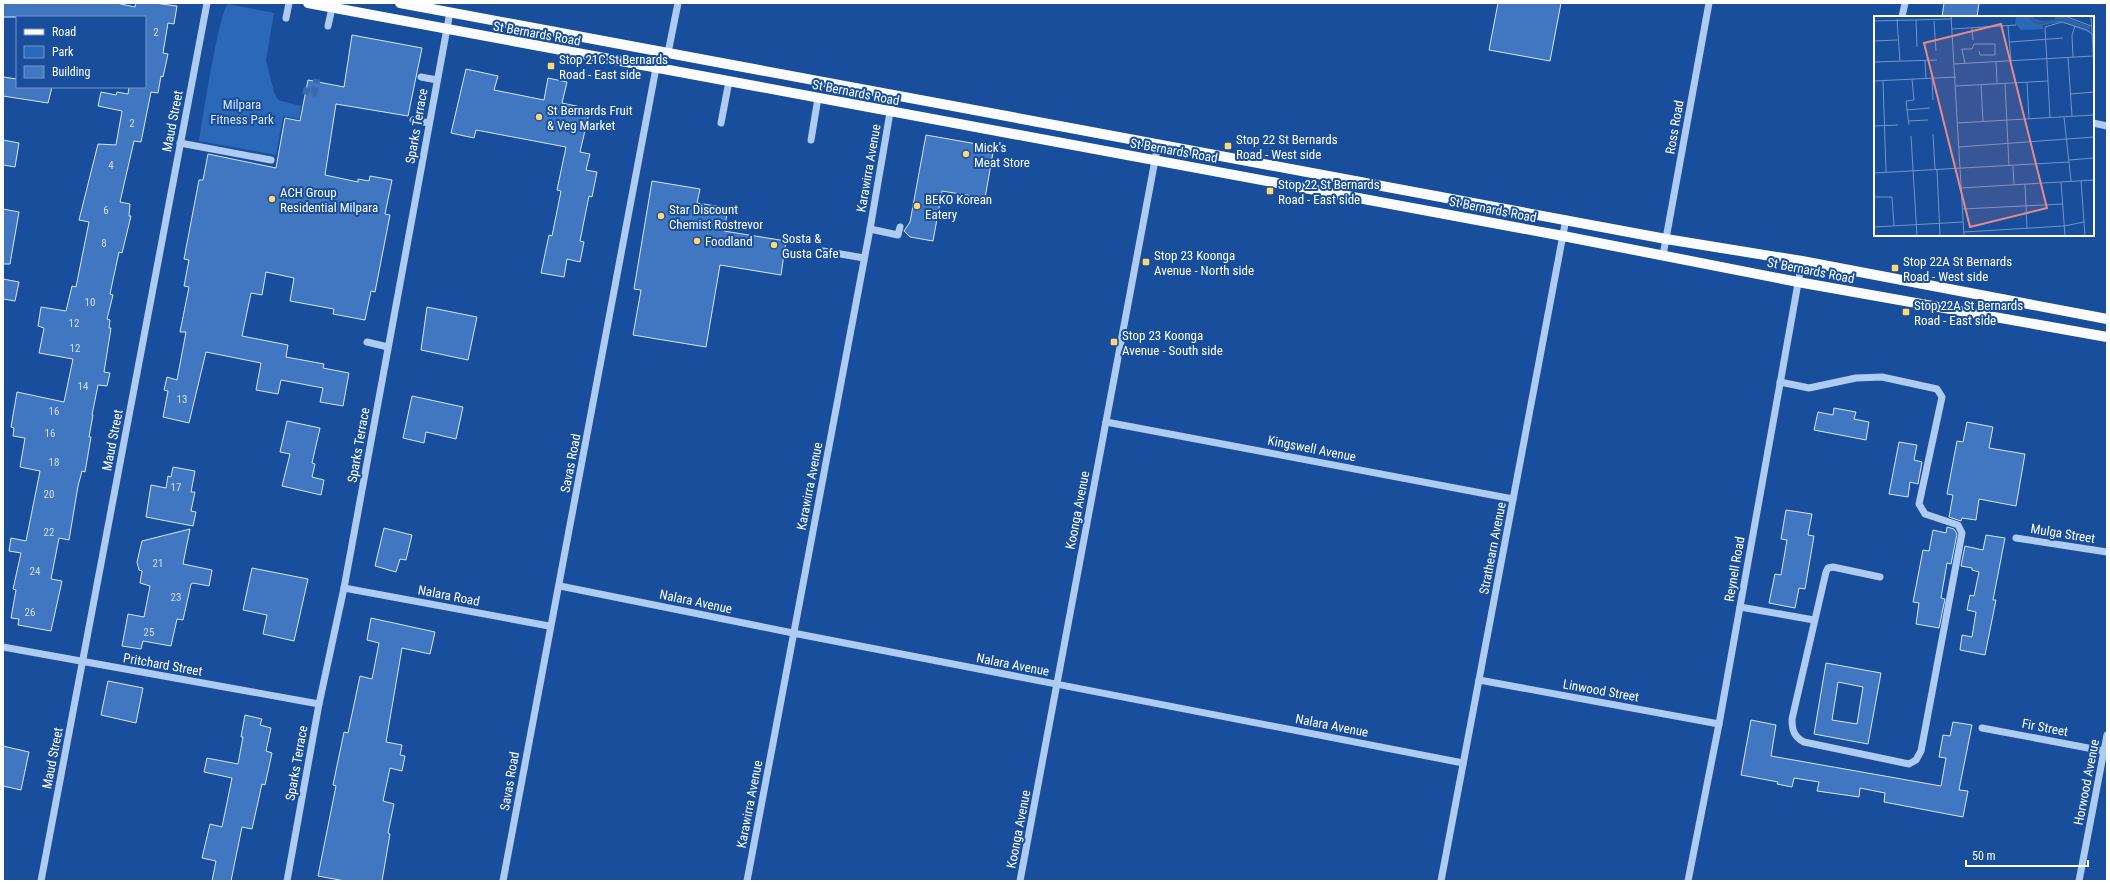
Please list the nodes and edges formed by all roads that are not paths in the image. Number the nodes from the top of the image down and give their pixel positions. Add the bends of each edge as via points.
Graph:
1 (207, 3) edge
2 (289, 3) edge
3 (308, 3) edge
4 (400, 3) edge
5 (678, 3) edge
6 (1709, 3) edge
7 (1905, 3) edge
8 (332, 8) junction
9 (450, 12) junction
10 (1902, 16) edge
11 (286, 18) dead end
12 (328, 26) dead end
13 (447, 29) junction
14 (668, 53) junction
15 (656, 68) junction
16 (421, 77) dead end
17 (437, 80) junction
18 (729, 81) junction
19 (893, 95) junction
20 (818, 98) junction
21 (890, 112) junction
22 (413, 120) dead end
23 (429, 123) junction
24 (721, 123) dead end
25 (2094, 123) edge
26 (2107, 126) edge
27 (810, 140) dead end
28 (180, 143) junction
29 (1158, 144) junction
30 (271, 160) dead end
31 (1155, 160) junction
32 (1566, 219) junction
33 (900, 227) dead end
34 (870, 229) junction
35 (1563, 236) junction
36 (1666, 239) junction
37 (823, 251) dead end
38 (1664, 255) junction
39 (864, 258) junction
40 (1802, 261) junction
41 (1798, 282) junction
42 (2107, 320) edge
43 (2107, 337) edge
44 (367, 342) dead end
45 (388, 346) junction
46 (1780, 382) junction
47 (1106, 422) junction
48 (1513, 499) junction
49 (2016, 538) dead end
50 (2107, 552) edge
51 (1880, 577) dead end
52 (560, 586) junction
53 (344, 588) junction
54 (1740, 607) junction
55 (1814, 620) junction
56 (549, 626) junction
57 (793, 633) junction
58 (3, 647) edge
59 (82, 662) junction
60 (1479, 680) junction
61 (1057, 684) junction
62 (319, 704) junction
63 (1718, 724) junction
64 (1982, 728) dead end
65 (2107, 735) edge
66 (2104, 751) junction
67 (1463, 763) junction
68 (41, 881) edge
69 (287, 881) edge
70 (503, 881) edge
71 (747, 881) edge
72 (1020, 881) edge
73 (1441, 881) edge
74 (1688, 881) edge
75 (2079, 881) edge

1 - 28 street, Maud Street
2 - 11 street
3 - 8 main road, St Bernards Road
4 - 9 main road, St Bernards Road
5 - 14 street
6 - 36 street, Ross Road
7 - 10 street
8 - 12 street
8 - 13 main road, St Bernards Road
9 - 13 street, Sparks Terrace
9 - 14 main road, St Bernards Road
13 - 15 main road, St Bernards Road
13 - 17 street, Sparks Terrace
14 - 15 street, Savas Road
14 - 19 main road, St Bernards Road
15 - 18 main road, St Bernards Road
15 - 52 street, Savas Road
16 - 17 street
17 - 23 street, Sparks Terrace
18 - 20 main road, St Bernards Road
18 - 24 street
19 - 21 street, Karawirra Avenue
19 - 29 main road, St Bernards Road
20 - 21 main road, St Bernards Road
20 - 27 street
21 - 31 main road, St Bernards Road
21 - 34 street, Karawirra Avenue
22 - 23 street
23 - 45 street, Sparks Terrace
25 - 26 street
28 - 30 street
28 - 59 street, Maud Street
29 - 31 street, Koonga Avenue
29 - 32 main road, St Bernards Road
31 - 35 main road, St Bernards Road
31 - 47 street, Koonga Avenue
32 - 35 street, Strathearn Avenue
32 - 36 main road, St Bernards Road
33 - 34 street via 898,235
34 - 39 street, Karawirra Avenue
35 - 38 main road, St Bernards Road
35 - 48 street, Strathearn Avenue
36 - 38 street, Ross Road
36 - 40 main road, St Bernards Road
37 - 39 street
38 - 41 main road, St Bernards Road
39 - 57 street, Karawirra Avenue
40 - 41 street, Reynell Road
40 - 42 main road, St Bernards Road
41 - 43 main road, St Bernards Road
41 - 46 street, Reynell Road
44 - 45 street
45 - 53 street, Sparks Terrace
46 - 54 street, Reynell Road
46 - 55 street via 1809,388 1869,376 1882,377 1936,389 1942,397 1919,504 1925,514 1958,525 1962,533 1921,751 1913,763 1900,763 1804,742 1796,736 1792,719
47 - 48 street, Kingswell Avenue
47 - 61 street, Koonga Avenue
48 - 60 street, Strathearn Avenue
49 - 50 street, Mulga Street
51 - 55 street via 1828,568
52 - 56 street, Savas Road
52 - 57 street, Nalara Avenue
53 - 56 street, Nalara Road
53 - 62 street, Sparks Terrace
54 - 55 street
54 - 63 street, Reynell Road
56 - 70 street, Savas Road
57 - 61 street, Nalara Avenue
57 - 71 street, Karawirra Avenue
58 - 59 street, Pritchard Street
59 - 62 street, Pritchard Street
59 - 68 street, Maud Street
60 - 63 street, Linwood Street
60 - 67 street, Strathearn Avenue
61 - 67 street, Nalara Avenue
61 - 72 street, Koonga Avenue
62 - 69 street, Sparks Terrace
63 - 74 street, Reynell Road
64 - 66 street, Fir Street
65 - 66 street, Horwood Avenue
66 - 75 street, Horwood Avenue
67 - 73 street, Strathearn Avenue

